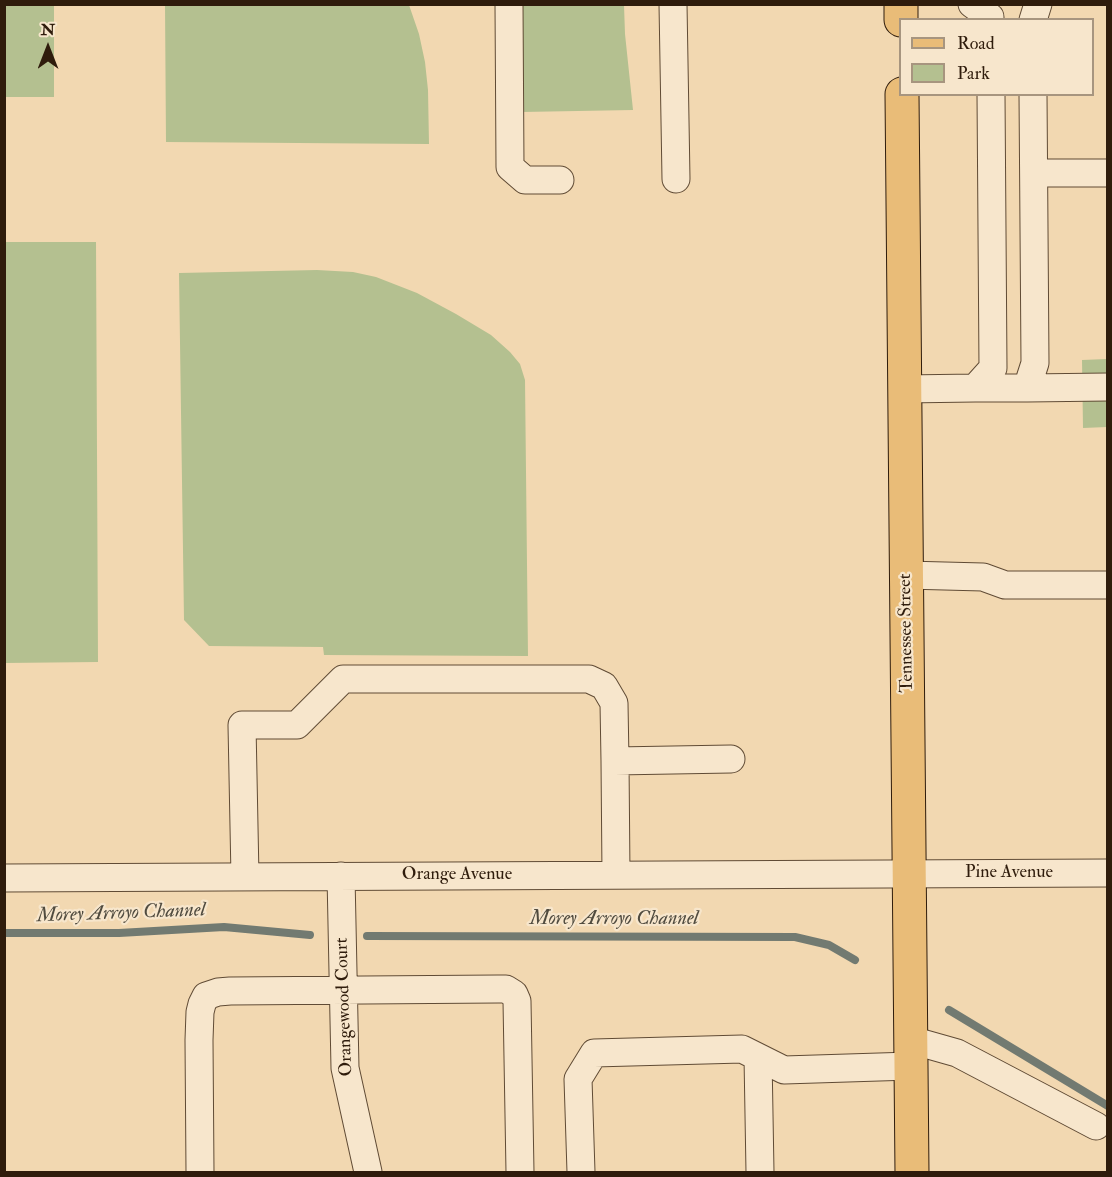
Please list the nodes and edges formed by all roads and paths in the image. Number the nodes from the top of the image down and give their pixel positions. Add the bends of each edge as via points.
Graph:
1 (508, 4) edge
2 (673, 4) edge
3 (972, 4) edge
4 (990, 18) edge
5 (902, 96) edge
6 (991, 96) edge
7 (1033, 96) edge
8 (1034, 172) junction
9 (1107, 173) edge
10 (676, 179) dead end
11 (560, 180) dead end
12 (1107, 387) edge
13 (975, 388) junction
14 (1027, 388) junction
15 (904, 389) junction
16 (906, 574) junction
17 (1107, 585) edge
18 (731, 759) dead end
19 (615, 761) junction
20 (909, 873) junction
21 (1107, 873) edge
22 (616, 874) junction
23 (341, 876) junction
24 (245, 877) junction
25 (4, 878) edge
26 (343, 990) junction
27 (911, 1053) junction
28 (758, 1057) junction
29 (1096, 1126) dead end
30 (200, 1173) edge
31 (368, 1173) edge
32 (520, 1173) edge
33 (581, 1173) edge
34 (760, 1173) edge
35 (912, 1173) edge

1 - 11 street via 510,167 525,180
2 - 10 street
3 - 4 street
5 - 15 main road, Tennessee Street
6 - 13 street via 993,368
7 - 8 street
8 - 9 street
8 - 14 street via 1035,363
12 - 14 street
13 - 14 street
13 - 15 street
15 - 16 main road, Tennessee Street
16 - 17 street via 983,577 1005,585
16 - 20 main road, Tennessee Street
18 - 19 street
19 - 22 street
19 - 24 street via 614,703 604,686 589,679 343,679 297,724 242,724
20 - 21 street, Pine Avenue
20 - 22 street, Orange Avenue
20 - 27 main road, Tennessee Street
22 - 23 street, Orange Avenue
23 - 24 street, Orange Avenue
23 - 26 street, Orangewood Court
24 - 25 street, Orange Avenue
26 - 30 street via 218,992 206,996 200,1012 199,1040
26 - 31 street, Orangewood Court via 345,1068
26 - 32 street via 506,989 513,994 517,1001
27 - 28 street via 784,1070
27 - 29 street via 957,1053
27 - 35 main road, Tennessee Street
28 - 33 street via 742,1050 594,1053 578,1079
28 - 34 street

